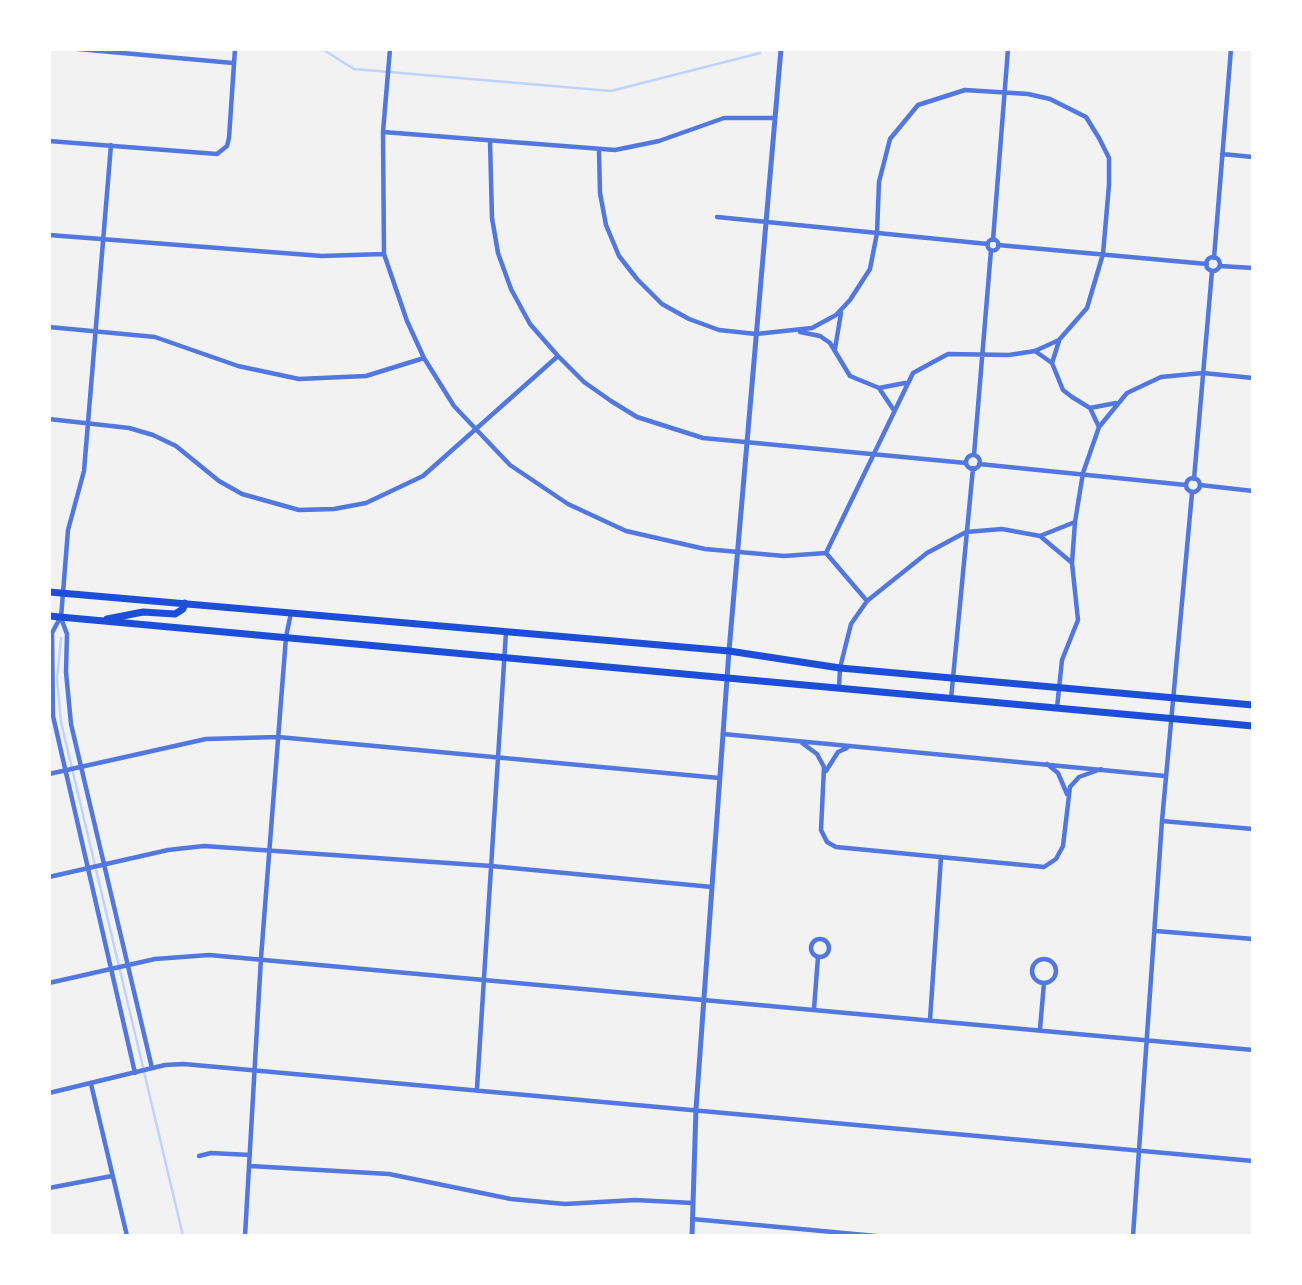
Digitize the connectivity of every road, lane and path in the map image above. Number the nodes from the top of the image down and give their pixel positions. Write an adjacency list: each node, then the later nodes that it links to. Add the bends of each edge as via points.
1 (78, 49): 7 (street)
2 (235, 49): 7 (street)
3 (390, 49): 10 (street)
4 (782, 49): 9 (street)
5 (1007, 49): 8 (street)
6 (1231, 49): 15 (street)
7 (233, 63): 13 (street, via 227,146 212,153)
8 (1005, 90): 19 (street, via 965,90 938,97 918,105 900,123 882,162); 22 (street); 27 (street, via 1069,107 1086,117 1099,138 1109,158)
9 (775, 117): 14 (street, via 724,118 643,145); 18 (street)
10 (383, 132): 12 (street); 26 (street)
11 (49, 141): 13 (street)
12 (490, 141): 14 (street); 42 (street, via 489,186 498,254 530,324)
13 (111, 145): 21 (street)
14 (600, 150): 37 (street, via 606,225 619,256 637,279 662,304 689,319 719,330)
15 (1222, 154): 16 (street); 28 (street)
16 (1253, 156)
17 (718, 217): 18 (street)
18 (766, 224): 19 (street); 37 (street)
19 (877, 233): 23 (street); 33 (street, via 870,269)
20 (49, 235): 21 (street)
21 (104, 239): 26 (street, via 323,256); 35 (street)
22 (993, 240): 23 (street); 24 (street)
23 (988, 244): 25 (street)
24 (998, 245): 25 (street); 27 (street)
25 (991, 250): 41 (street)
26 (384, 254): 43 (street)
27 (1103, 254): 29 (street); 38 (street, via 1087,308)
28 (1214, 258): 29 (street); 30 (street)
29 (1207, 264): 32 (street)
30 (1220, 266): 31 (street); 32 (street)
31 (1253, 268)
32 (1212, 271): 45 (street)
33 (842, 310): 36 (street, via 812,328); 39 (street)
34 (49, 327): 35 (street)
35 (98, 330): 43 (street, via 155,337 238,366 299,379 366,376); 53 (street)
36 (796, 331): 37 (street); 39 (street, via 820,336)
37 (756, 334): 56 (street)
38 (1059, 340): 40 (street); 44 (street)
39 (835, 350): 48 (street, via 850,376)
40 (1035, 351): 41 (street); 44 (street)
41 (982, 353): 47 (street, via 948,354 920,367); 58 (street)
42 (558, 356): 55 (street); 56 (street, via 584,382 637,417 704,438)
43 (424, 358): 55 (street)
44 (1052, 363): 50 (street, via 1063,390)
45 (1203, 373): 46 (street); 49 (street, via 1161,377 1127,393); 63 (street)
46 (1253, 378)
47 (906, 383): 48 (street); 51 (street)
48 (879, 388): 51 (street)
49 (1117, 403): 50 (street); 54 (street)
50 (1090, 408): 54 (street)
51 (894, 410): 57 (street)
52 (49, 419): 53 (street)
53 (89, 422): 55 (street, via 153,435 176,446 242,494 299,510 366,503 423,476); 75 (street, via 84,471 68,530)
54 (1099, 427): 62 (street)
55 (476, 431): 71 (street, via 541,488 626,531 665,542)
56 (746, 443): 57 (street); 71 (street)
57 (874, 454): 59 (street); 72 (street)
58 (974, 455): 59 (street); 60 (street)
59 (966, 463): 61 (street)
60 (979, 464): 61 (street); 62 (street)
61 (973, 468): 69 (street)
62 (1083, 473): 64 (street); 68 (street)
63 (1194, 478): 64 (street); 65 (street)
64 (1186, 485): 67 (street)
65 (1200, 485): 66 (street); 67 (street)
66 (1253, 491)
67 (1192, 493): 91 (street)
68 (1075, 522): 70 (street); 73 (street)
69 (966, 532): 70 (street, via 1002,529); 76 (street, via 927,553); 88 (street)
70 (1040, 536): 73 (street)
71 (737, 552): 72 (street); 84 (street)
72 (826, 553): 76 (street)
73 (1072, 563): 89 (street, via 1078,620 1062,660)
74 (49, 592): 75 (main road)
75 (63, 593): 77 (main road); 80 (street)
76 (867, 601): 86 (street, via 851,624)
77 (185, 603): 78 (main road); 81 (main road, via 176,614 143,612)
78 (291, 612): 82 (main road); 83 (street)
79 (49, 617): 80 (main road)
80 (61, 618): 81 (main road); 103 (street, via 67,634 67,705); 105 (street, via 52,633 50,663)
81 (96, 621): 83 (main road)
82 (506, 631): 84 (main road); 85 (street)
83 (286, 637): 85 (main road); 98 (street)
84 (729, 651): 86 (main road); 87 (street)
85 (505, 656): 87 (main road); 101 (street)
86 (840, 668): 88 (main road); 90 (street)
87 (728, 676): 90 (main road); 97 (street)
88 (953, 678): 89 (main road); 92 (street)
89 (1059, 687): 91 (main road); 94 (street)
90 (839, 688): 92 (main road)
91 (1172, 698): 93 (main road); 95 (street)
92 (951, 699): 94 (main road)
93 (1253, 705)
94 (1057, 708): 95 (main road)
95 (1170, 719): 96 (main road); 108 (street)
96 (1253, 726)
97 (723, 734): 99 (street); 109 (street)
98 (278, 737): 101 (street); 103 (street, via 206,739); 113 (street)
99 (802, 743): 100 (street); 106 (street, via 817,754)
100 (848, 747): 102 (street); 106 (street, via 838,752)
101 (499, 758): 109 (street); 116 (street)
102 (1047, 764): 104 (street); 110 (street, via 1058,773)
103 (81, 766): 105 (street); 115 (street)
104 (1101, 769): 108 (street); 110 (street, via 1079,777)
105 (63, 770): 107 (street); 117 (street)
106 (825, 773): 114 (street, via 821,818 827,842 836,847)
107 (49, 774)
108 (1165, 776): 111 (street)
109 (719, 778): 119 (street)
110 (1068, 795): 114 (street, via 1063,846 1056,859 1044,867)
111 (1162, 821): 112 (street); 120 (street)
112 (1253, 829)
113 (272, 850): 115 (street, via 204,846); 116 (street); 123 (street)
114 (941, 857): 131 (street)
115 (105, 864): 117 (street); 124 (street)
116 (491, 866): 119 (street); 126 (street)
117 (86, 869): 118 (street); 125 (street)
118 (49, 877)
119 (712, 887): 129 (street)
120 (1156, 931): 121 (street); 133 (street)
121 (1253, 939)
122 (818, 957): 122 (street, via 811,946 823,939 829,949); 130 (street)
123 (261, 958): 124 (street, via 182,955); 126 (street); 136 (street)
124 (129, 965): 125 (street); 135 (street)
125 (110, 969): 127 (street); 137 (street)
126 (485, 978): 129 (street); 139 (street)
127 (49, 983)
128 (1044, 983): 128 (street, via 1054,978 1056,971 1051,961 1044,959 1034,965 1033,973); 132 (street)
129 (704, 999): 130 (street); 141 (street)
130 (814, 1009): 131 (street)
131 (930, 1020): 132 (street)
132 (1040, 1029): 133 (street)
133 (1148, 1040): 134 (street); 142 (street)
134 (1253, 1050)
135 (152, 1068): 136 (street, via 184,1064); 137 (street)
136 (254, 1068): 139 (street); 143 (street)
137 (135, 1073): 138 (street)
138 (92, 1084): 140 (street); 147 (street)
139 (477, 1088): 141 (street)
140 (49, 1093)
141 (696, 1109): 142 (street); 149 (street)
142 (1140, 1151): 145 (street); 155 (street)
143 (250, 1156): 144 (street, via 211,1153); 146 (street)
144 (199, 1157)
145 (1253, 1161)
146 (250, 1166): 149 (street, via 389,1174 499,1197 565,1204); 152 (street)
147 (112, 1176): 148 (street); 151 (street)
148 (49, 1188)
149 (693, 1203): 150 (street)
150 (692, 1219): 153 (street); 154 (street)
151 (127, 1236)
152 (245, 1236)
153 (692, 1236)
154 (876, 1236)
155 (1133, 1236)

